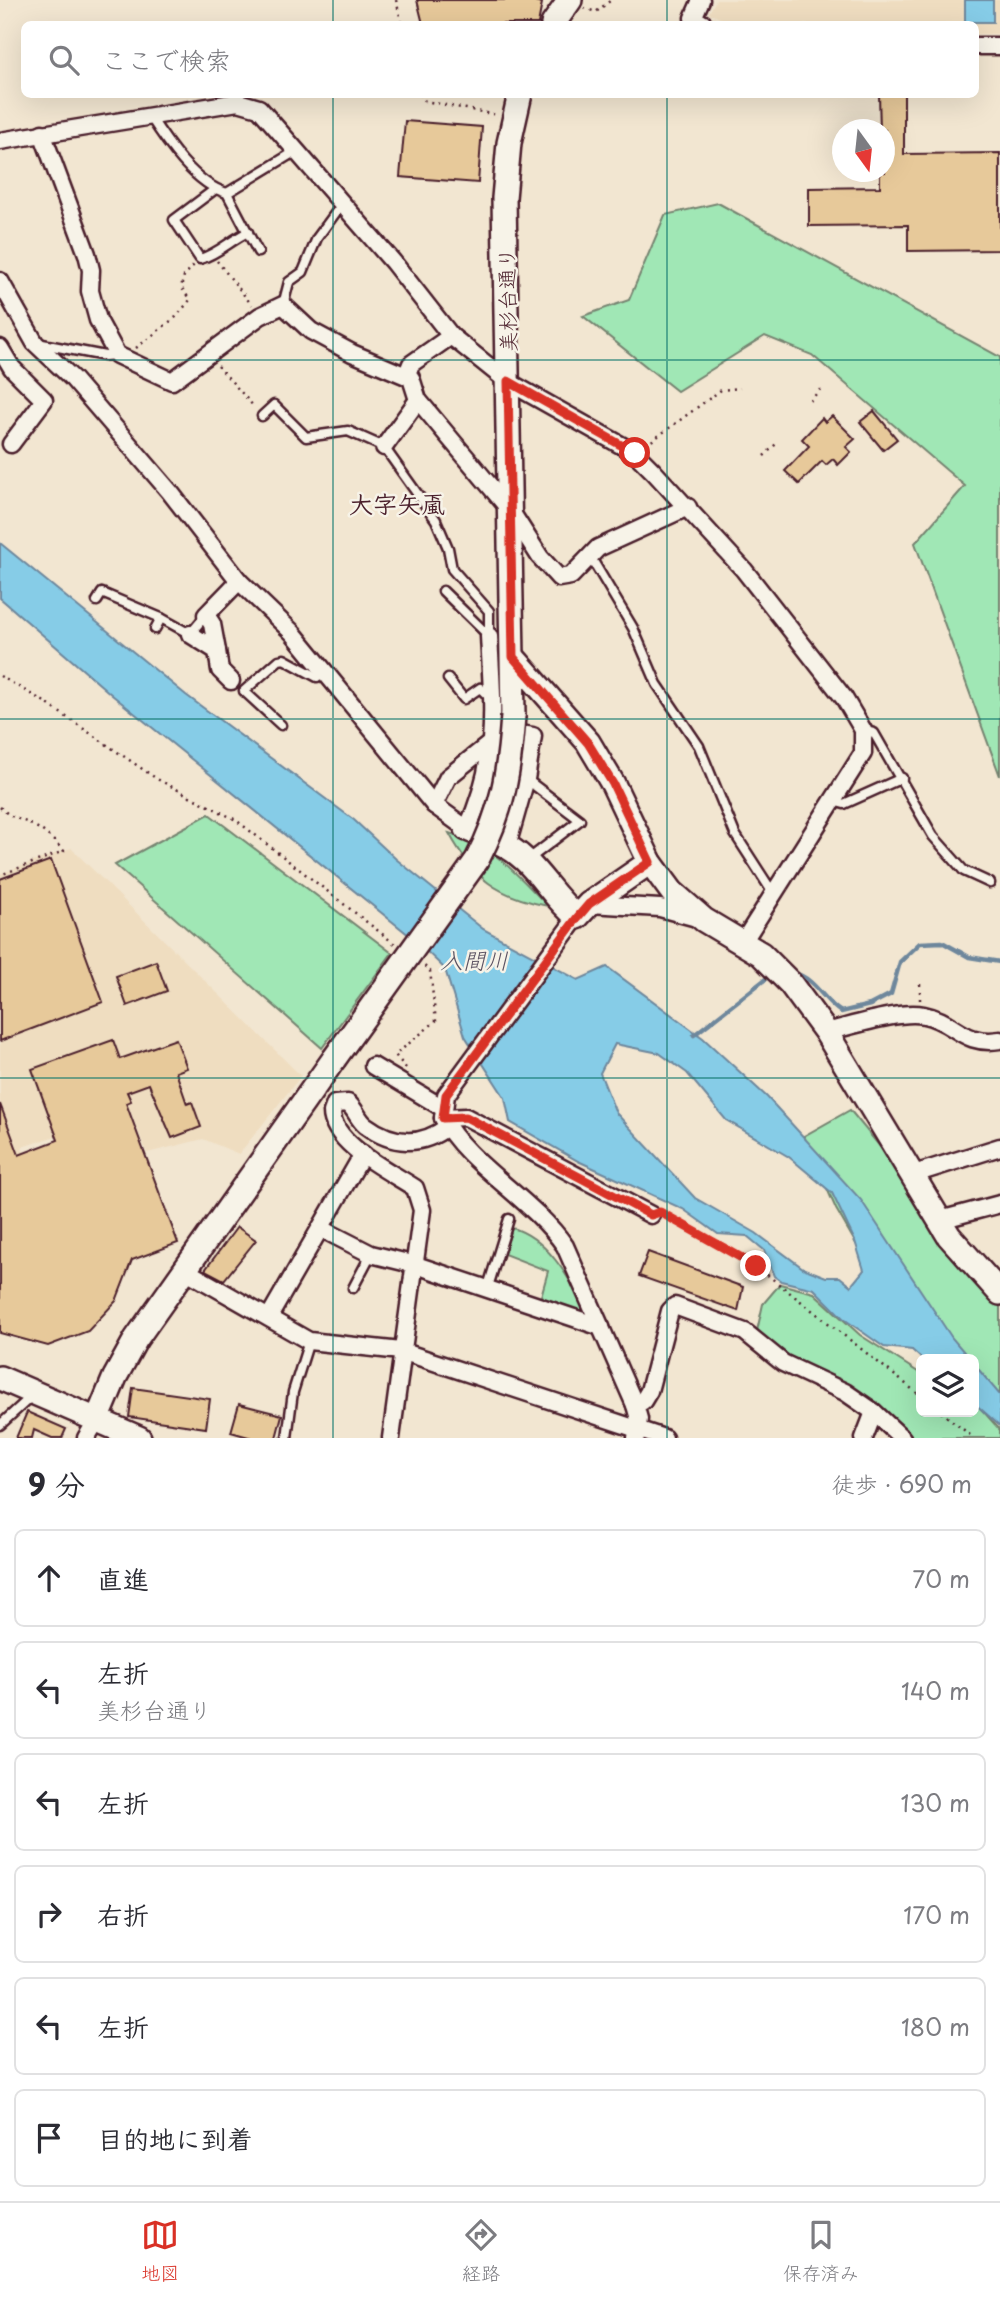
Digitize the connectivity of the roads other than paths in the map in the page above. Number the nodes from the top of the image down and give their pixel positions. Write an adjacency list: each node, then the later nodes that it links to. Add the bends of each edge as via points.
1 (701, 0): 4 (street, via 693,18)
2 (575, 2): 3 (street)
3 (557, 21)
4 (698, 21)
5 (979, 46): 6 (street)
6 (1000, 46)
7 (519, 98): 25 (street, 美杉台通り, via 505,198)
8 (150, 116): 9 (street); 11 (street, via 250,103); 12 (lane)
9 (42, 133): 10 (street); 23 (street, via 87,254 90,291 99,320)
10 (0, 141)
11 (297, 150): 13 (lane); 14 (street)
12 (214, 190): 13 (lane); 15 (lane, via 174,220 200,260)
13 (227, 193): 15 (lane)
14 (342, 204): 18 (lane, via 317,238 303,272 289,282); 20 (street)
15 (248, 232): 16 (lane)
16 (258, 252)
17 (0, 281): 19 (street)
18 (283, 305): 23 (street, via 172,381); 24 (street, via 311,331 377,365)
19 (24, 328): 21 (street); 22 (street)
20 (451, 336): 24 (street, via 411,364); 25 (street)
21 (35, 343): 23 (lane); 33 (street, via 73,379 162,482)
22 (0, 347): 28 (street, via 12,368 44,400)
23 (121, 357)
24 (407, 374): 26 (street)
25 (508, 381): 30 (street, via 635,453); 31 (street, 美杉台通り)
26 (418, 400): 29 (street); 31 (street)
27 (261, 416): 29 (lane, via 274,405 306,437 348,430)
28 (11, 443)
29 (384, 447): 40 (lane, via 436,520 452,569 489,611)
30 (688, 507): 32 (street); 48 (street, via 744,570 844,698)
31 (510, 510): 32 (street, via 559,578 571,576); 42 (street, 美杉台通り)
32 (590, 554): 59 (lane, via 633,628 657,684 699,746 734,834)
33 (239, 581): 36 (street); 43 (street)
34 (443, 591): 40 (lane)
35 (97, 601): 37 (lane, via 102,593)
36 (206, 615): 39 (lane); 41 (street)
37 (161, 618): 38 (lane); 39 (lane)
38 (155, 629)
39 (190, 634): 41 (street)
40 (489, 636): 46 (street)
41 (217, 650): 45 (street, via 220,670)
42 (513, 657): 57 (street, via 594,752); 77 (street, 美杉台通り, bridge, via 513,716 504,797 482,850)
43 (325, 671): 47 (lane, via 317,677 279,660 244,691); 53 (street)
44 (448, 679): 46 (lane, via 464,699 481,688)
45 (231, 681)
46 (493, 702): 49 (street)
47 (281, 725)
48 (863, 730): 50 (lane, via 874,733); 52 (street, via 863,753)
49 (493, 736): 51 (street, via 533,736); 53 (street, via 448,777); 54 (street, via 488,775)
50 (902, 778): 52 (lane, via 844,804); 58 (lane, via 933,836 964,871)
51 (526, 779): 55 (street); 56 (lane, via 580,820)
52 (833, 801): 59 (street)
53 (433, 805): 54 (street)
54 (467, 829): 55 (street)
55 (507, 846): 56 (street)
56 (527, 861): 60 (street, via 556,899)
57 (650, 862): 60 (street); 61 (street, via 672,892)
58 (990, 883)
59 (773, 893): 62 (street)
60 (583, 911): 61 (street, via 660,908); 66 (street, via 556,942)
61 (704, 920): 62 (street)
62 (743, 942): 63 (street, via 780,973)
63 (826, 1032): 64 (street, via 921,1014 970,1040); 69 (street)
64 (1000, 1041)
65 (373, 1066): 66 (street)
66 (445, 1112): 68 (street, via 428,1140 399,1140 365,1125 348,1103 335,1104 332,1121 337,1132); 71 (street, via 466,1117); 82 (street, via 456,1139 551,1225)
67 (1000, 1147): 69 (street, via 985,1159)
68 (363, 1154): 74 (street); 76 (street, via 415,1188 421,1200)
69 (914, 1174): 73 (street)
70 (1000, 1204): 73 (street)
71 (651, 1215)
72 (509, 1219): 79 (lane)
73 (940, 1220): 80 (street)
74 (321, 1228): 75 (street); 81 (street)
75 (371, 1254): 76 (street); 78 (lane)
76 (415, 1265): 79 (street); 84 (street)
77 (183, 1269): 81 (street); 90 (street, 美杉台通り, via 136,1339)
78 (353, 1288)
79 (487, 1290): 82 (street)
80 (1000, 1293)
81 (268, 1317): 83 (street)
82 (601, 1327): 87 (street)
83 (309, 1341): 84 (street); 93 (lane, via 293,1392)
84 (401, 1351): 91 (street); 94 (street)
85 (0, 1378): 86 (street)
86 (36, 1393): 89 (lane); 90 (street)
87 (635, 1405): 88 (street, via 649,1391 675,1306 746,1332 783,1363 845,1392); 91 (street)
88 (874, 1412): 96 (street); 97 (street)
89 (0, 1425)
90 (93, 1432): 92 (street)
91 (638, 1434): 95 (street)
92 (139, 1438)
93 (286, 1438)
94 (391, 1438)
95 (664, 1438)
96 (864, 1438)
97 (902, 1438)

